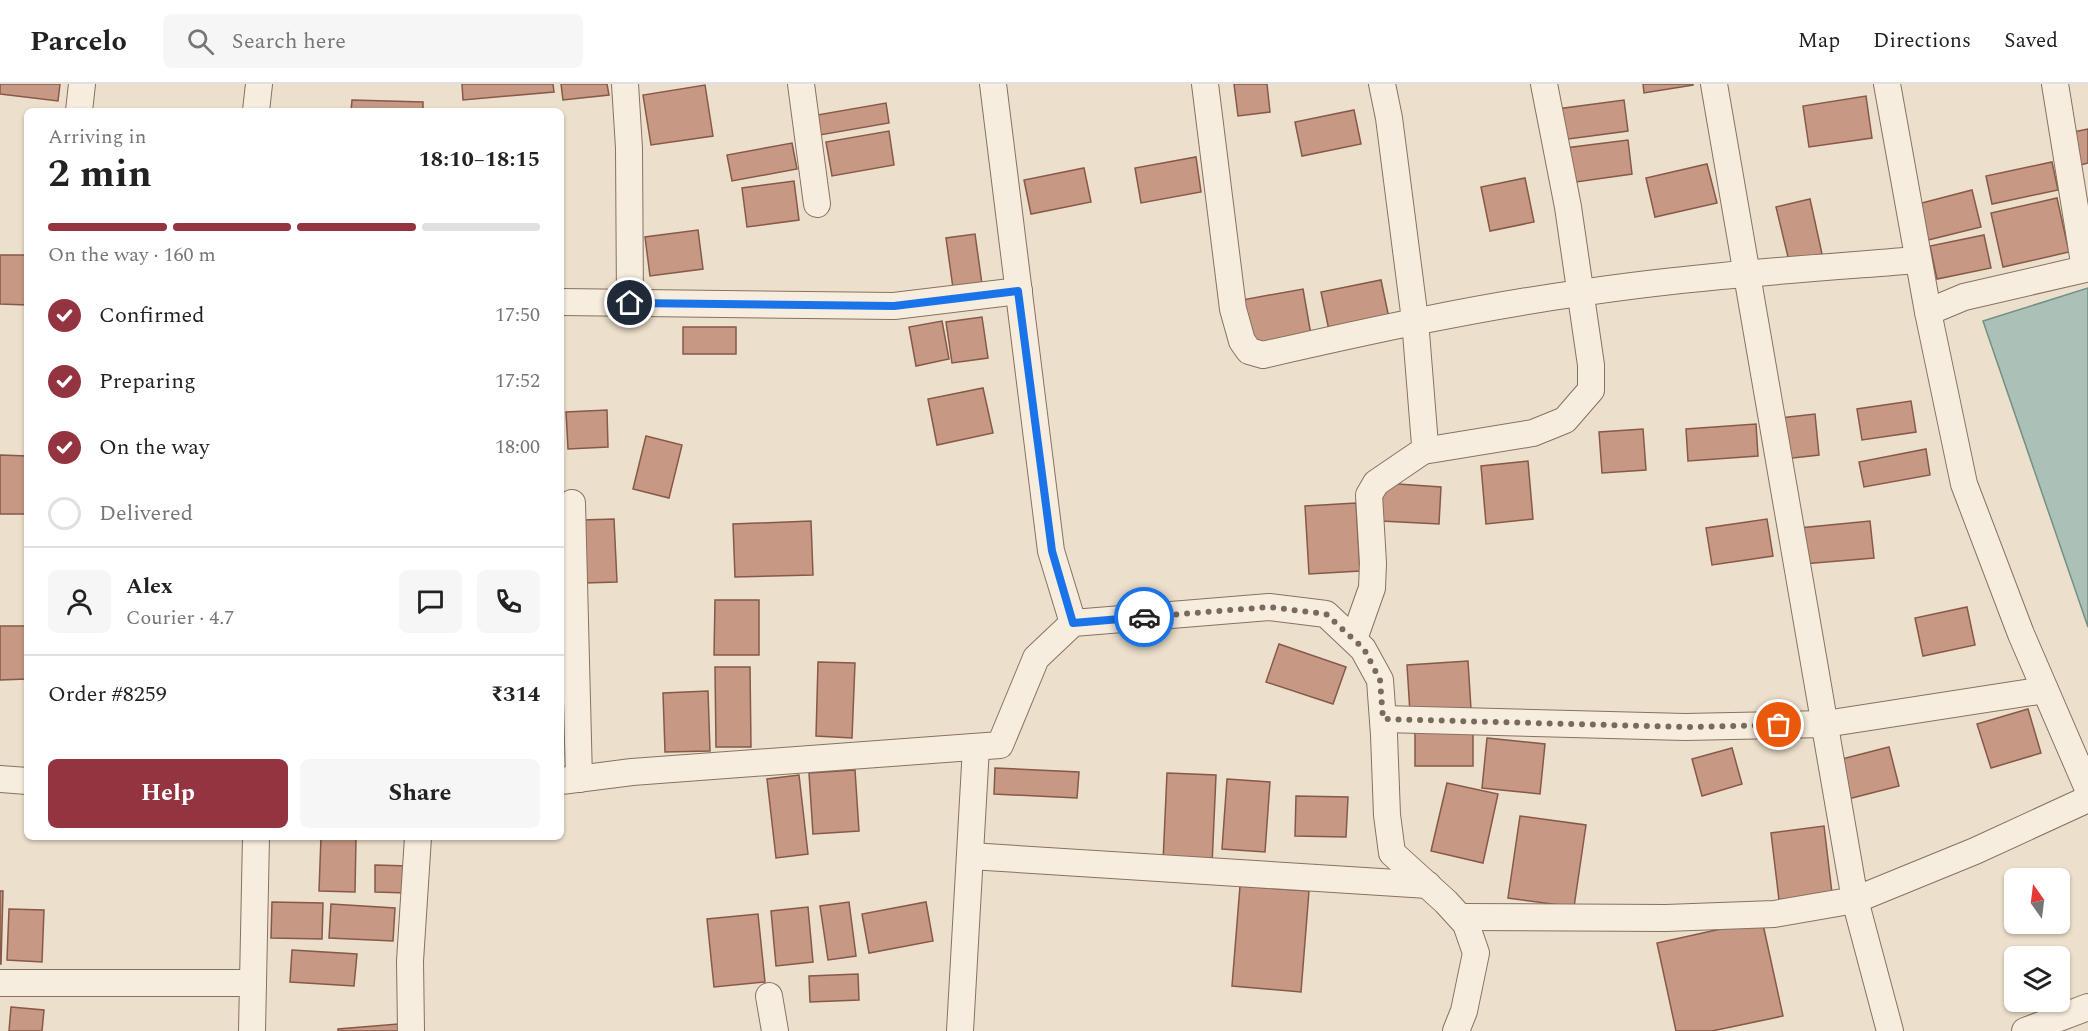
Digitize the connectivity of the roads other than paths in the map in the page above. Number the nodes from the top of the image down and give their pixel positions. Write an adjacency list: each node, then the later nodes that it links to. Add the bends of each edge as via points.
1 (82, 84): 12 (street)
2 (259, 84): 13 (street)
3 (625, 84): 21 (street)
4 (801, 84): 14 (street)
5 (993, 84): 18 (street)
6 (1205, 84): 23 (street, via 1233,309 1249,351 1263,355)
7 (1382, 84): 23 (street)
8 (1544, 84): 19 (street)
9 (1714, 84): 17 (street)
10 (1887, 84): 15 (street)
11 (2055, 84): 16 (street)
12 (79, 108)
13 (256, 108)
14 (817, 204)
15 (1918, 260): 17 (street); 22 (street)
16 (2087, 269): 22 (street, via 1964,297)
17 (1747, 274): 19 (street); 30 (street)
18 (1018, 291): 21 (street, via 894,306); 26 (street, via 1052,551)
19 (1581, 292): 23 (street); 24 (street, via 1591,390 1572,413 1565,420 1533,433)
20 (564, 302): 21 (street)
21 (630, 303)
22 (1928, 312): 28 (street, via 1964,484)
23 (1415, 320): 24 (street)
24 (1423, 452): 27 (street, via 1376,483 1369,495 1371,588)
25 (572, 503): 33 (street)
26 (1073, 623): 27 (street, via 1269,607 1326,614); 31 (street, via 1036,658 1000,746)
27 (1354, 639): 29 (street, via 1364,649 1380,680)
28 (2045, 690): 30 (street); 35 (street)
29 (1383, 719): 30 (street, via 1685,727); 40 (street, via 1392,853)
30 (1825, 724): 41 (street)
31 (976, 747): 33 (street); 39 (street)
32 (0, 779): 34 (street)
33 (570, 780)
34 (24, 781)
35 (2088, 789)
36 (2088, 799): 41 (street)
37 (256, 840): 44 (street)
38 (418, 840): 48 (street, via 410,961)
39 (970, 856): 40 (street); 50 (street)
40 (1428, 885): 42 (street)
41 (1855, 900): 42 (street, via 1774,914); 52 (street)
42 (1461, 917): 51 (street, via 1476,953)
43 (0, 983): 44 (street)
44 (253, 983): 47 (street)
45 (769, 996): 49 (street)
46 (2088, 1007): 53 (street)
47 (252, 1031)
48 (411, 1031)
49 (776, 1031)
50 (960, 1031)
51 (1456, 1031)
52 (1890, 1031)
53 (2025, 1031)

